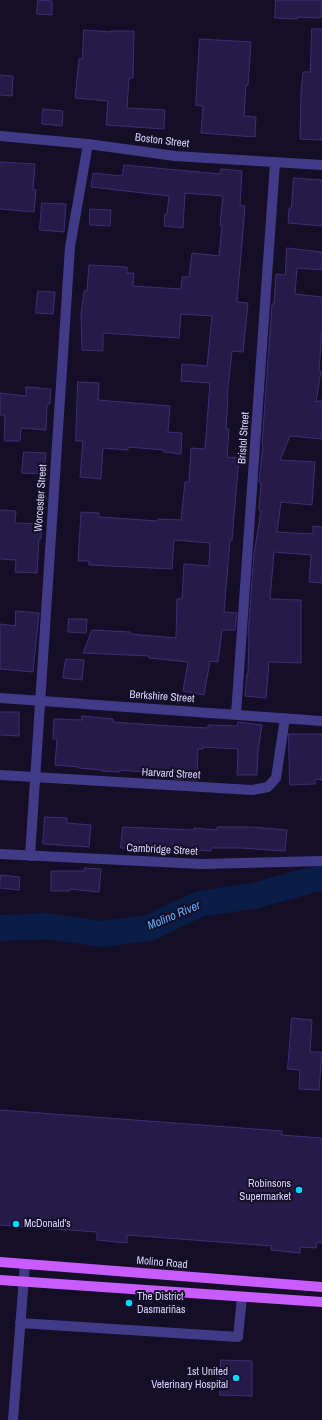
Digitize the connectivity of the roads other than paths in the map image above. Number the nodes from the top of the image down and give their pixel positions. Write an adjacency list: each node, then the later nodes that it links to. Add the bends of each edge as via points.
1 (0, 136): 2 (street, Boston Street)
2 (88, 144): 3 (street, Boston Street, via 175,156); 6 (street, Worcester Street, via 70,247)
3 (275, 163): 4 (street, Boston Street); 7 (street, Bristol Street)
4 (322, 165)
5 (0, 698): 6 (street, Berkshire Street)
6 (40, 701): 7 (street, Berkshire Street); 11 (street, Worcester Street)
7 (236, 714): 8 (street, Berkshire Street)
8 (285, 718): 9 (street, Berkshire Street); 11 (street, Harvard Street, via 276,778 268,787 252,790)
9 (322, 720)
10 (0, 775): 11 (street, Harvard Street)
11 (35, 778): 13 (street, Worcester Street)
12 (0, 854): 13 (street, Cambridge Street)
13 (30, 856): 14 (street, Cambridge Street, via 202,864)
14 (322, 861)
15 (0, 1262): 16 (main road, Molino Road)
16 (25, 1264): 18 (street); 19 (main road, Molino Road)
17 (0, 1280): 18 (main road)
18 (24, 1281): 20 (main road); 22 (street)
19 (322, 1288)
20 (242, 1297): 21 (main road); 22 (street, via 238,1337)
21 (322, 1302)
22 (20, 1324): 23 (street)
23 (13, 1420)

